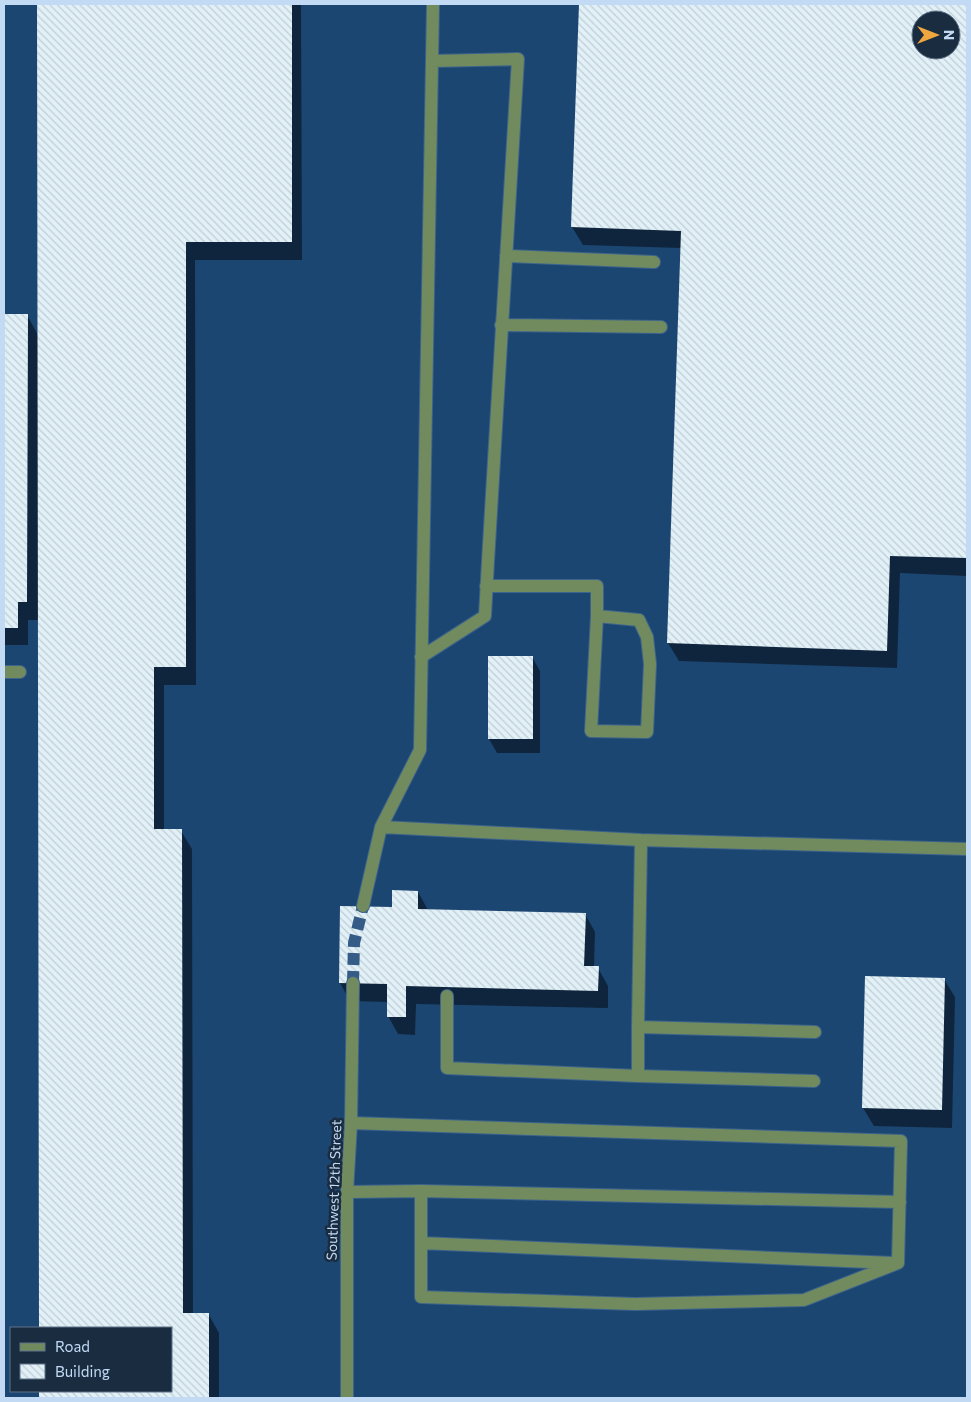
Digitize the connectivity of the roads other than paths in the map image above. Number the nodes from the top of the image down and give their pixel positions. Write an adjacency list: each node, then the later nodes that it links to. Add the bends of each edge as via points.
1 (433, 4): 2 (street)
2 (432, 61): 3 (street, via 518,58); 9 (street)
3 (506, 256): 4 (street); 5 (street)
4 (654, 262)
5 (501, 325): 6 (street); 7 (street)
6 (661, 327)
7 (486, 586): 8 (street, via 597,586); 9 (street, via 485,616)
8 (597, 616): 8 (street, via 639,620 648,637 647,732 591,731)
9 (421, 657): 12 (street, via 420,750)
10 (4, 672): 11 (street)
11 (20, 672)
12 (381, 827): 13 (street); 15 (street)
13 (641, 840): 14 (street); 18 (street)
14 (967, 849)
15 (363, 906)
16 (353, 984): 22 (street, Southwest 12th Street)
17 (447, 996): 20 (street, via 447,1068)
18 (638, 1028): 19 (street); 20 (street)
19 (816, 1032)
20 (638, 1076): 21 (street)
21 (814, 1081)
22 (351, 1124): 24 (street, Southwest 12th Street); 25 (street, via 901,1141)
23 (421, 1191): 24 (street); 25 (street); 26 (street)
24 (347, 1192): 28 (street, Southwest 12th Street)
25 (900, 1202): 27 (street)
26 (421, 1243): 27 (street); 27 (street, via 421,1297 635,1304 804,1300)
27 (898, 1263)
28 (347, 1398)

